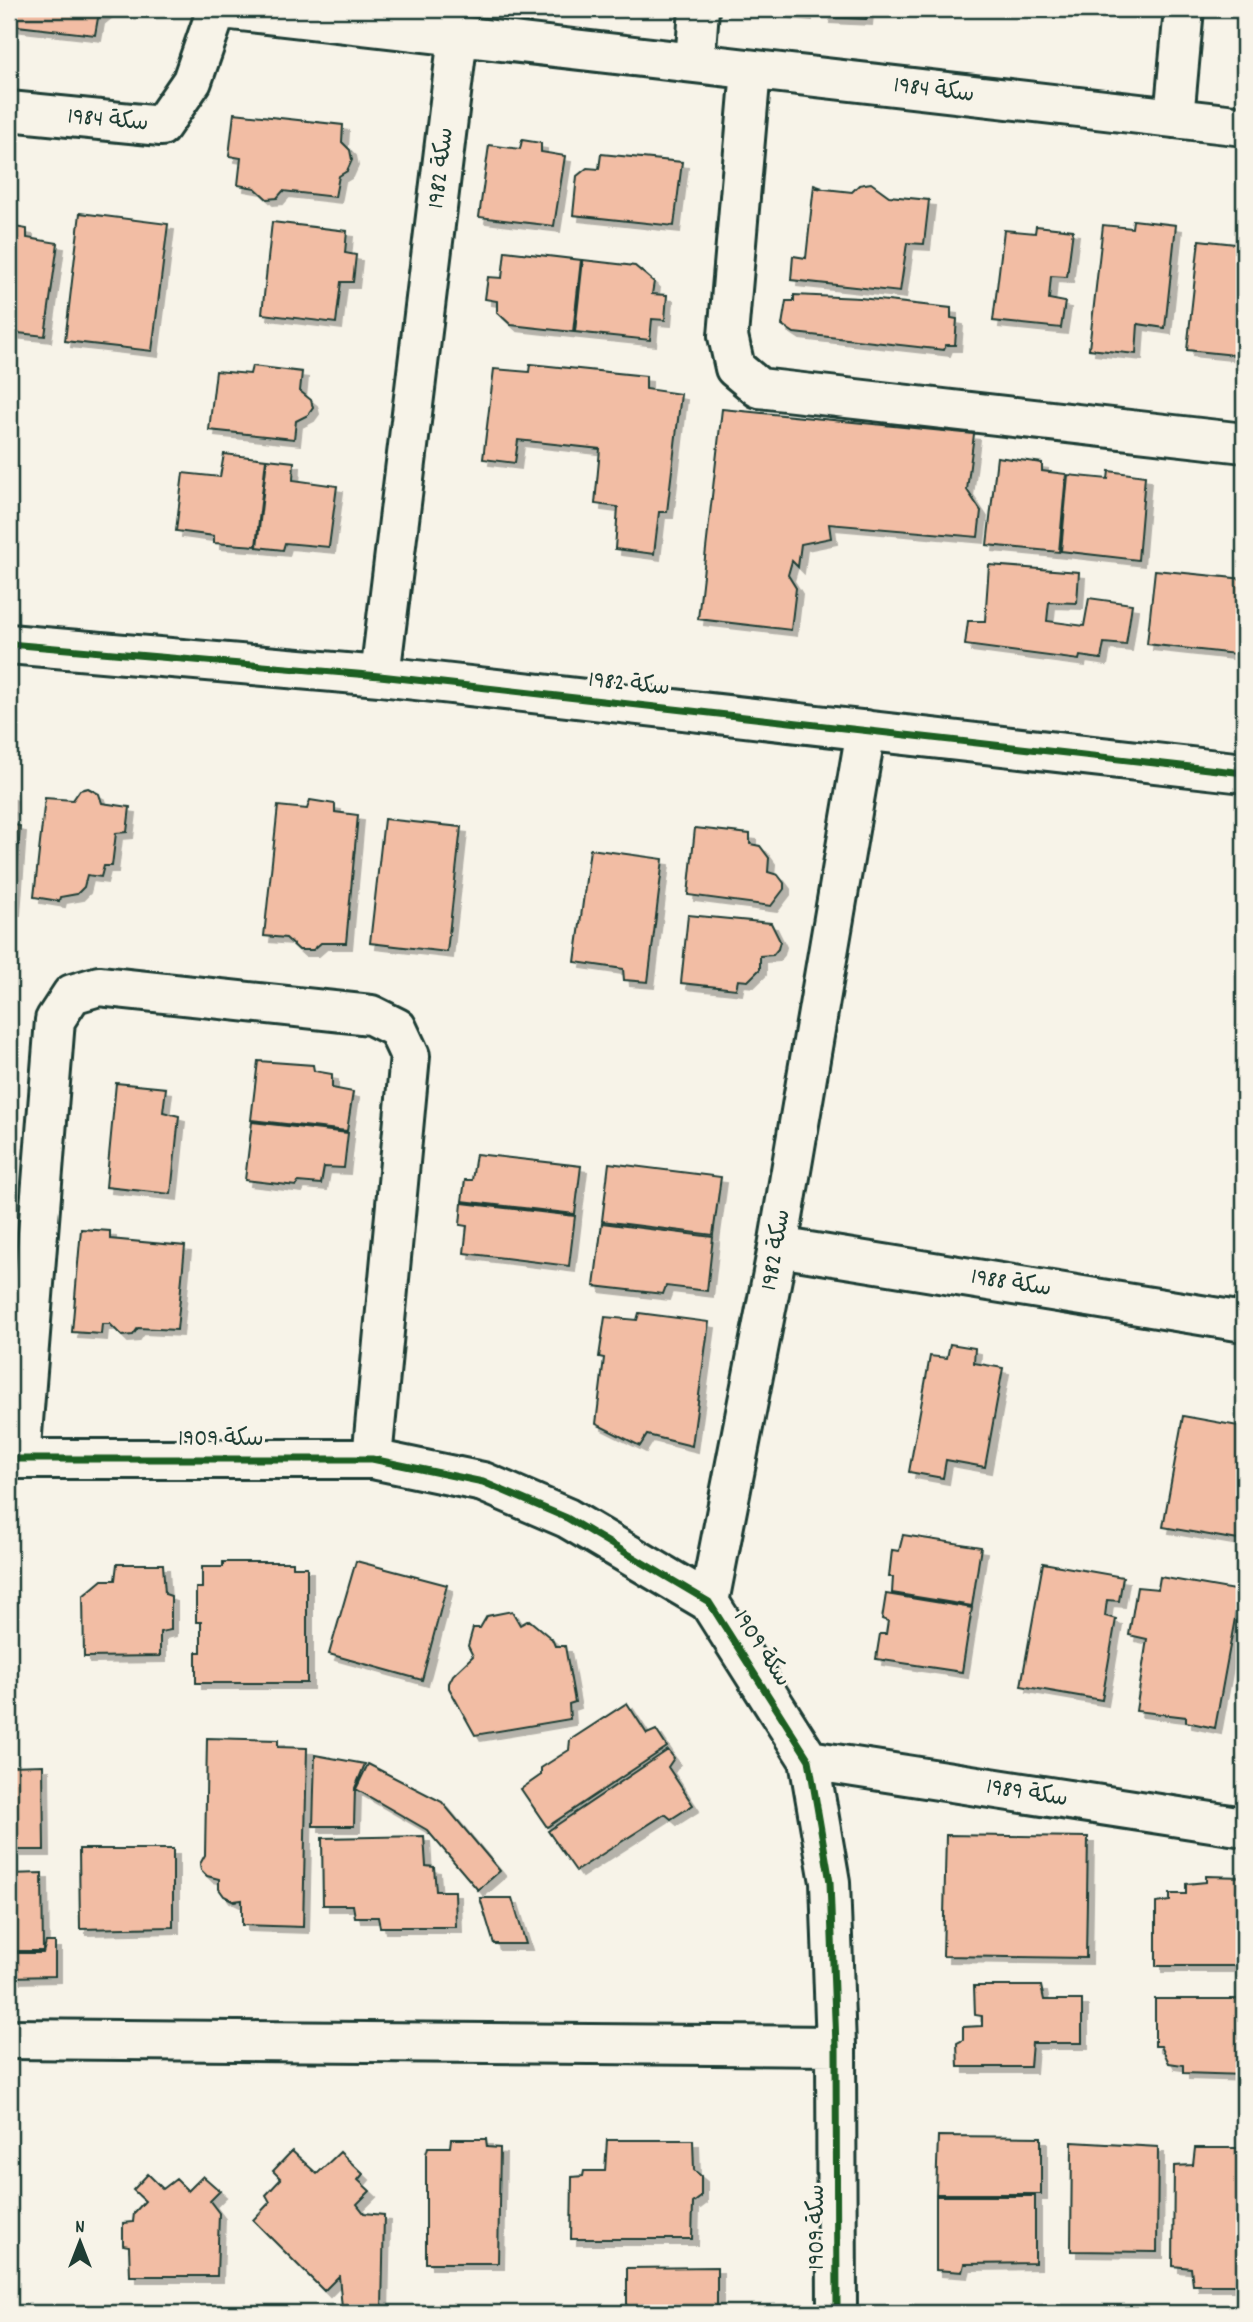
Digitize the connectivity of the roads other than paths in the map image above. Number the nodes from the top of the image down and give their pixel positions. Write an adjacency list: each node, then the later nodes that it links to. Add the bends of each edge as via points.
1 (216, 9): 8 (street, سكة 1984, via 192,80 161,126)
2 (223, 9): 5 (street, سكة 1984)
3 (699, 9): 6 (street)
4 (1184, 9): 9 (street)
5 (458, 36): 6 (street, سكة 1984); 13 (street, سكة 1982)
6 (695, 63): 7 (street, سكة 1984)
7 (751, 70): 9 (street, سكة 1984); 11 (street, via 728,337 735,368 759,388)
8 (9, 111)
9 (1174, 118): 10 (street, سكة 1984)
10 (1244, 127)
11 (1244, 443)
12 (9, 644): 13 (street, سكة 1982)
13 (380, 676): 14 (street, سكة 1982)
14 (866, 730): 15 (street, سكة 1982); 16 (street, سكة 1982)
15 (1244, 773)
16 (778, 1247): 17 (street, سكة 1988); 20 (street, سكة 1982)
17 (1244, 1322)
18 (15, 1459): 19 (street, سكة 1909); 19 (street, via 55,1020 72,995 99,986 371,1015 397,1028 410,1056)
19 (372, 1459): 20 (street, سكة 1909, via 483,1482 567,1518)
20 (709, 1602): 21 (street, سكة 1909)
21 (809, 1760): 22 (street, سكة 1989); 24 (street, سكة 1909, via 830,1882)
22 (1244, 1828)
23 (9, 2039): 24 (street)
24 (836, 2046): 25 (street, سكة 1909)
25 (837, 2313)

